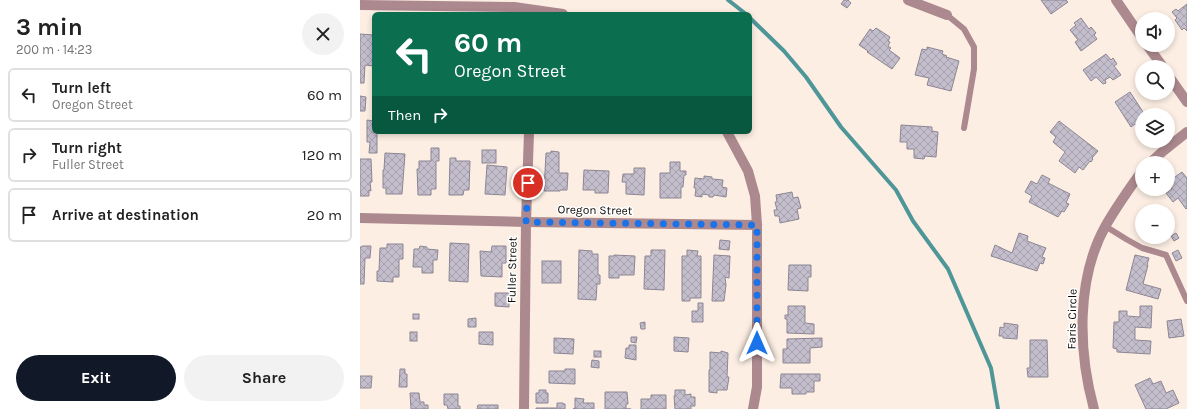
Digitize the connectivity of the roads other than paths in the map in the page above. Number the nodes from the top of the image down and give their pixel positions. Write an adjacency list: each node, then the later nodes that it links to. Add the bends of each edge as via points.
1 (908, 0): 5 (street)
2 (1116, 0): 6 (street)
3 (360, 5): 4 (street, via 506,7)
4 (531, 12)
5 (947, 15): 9 (lane, via 964,29 974,47 974,69)
6 (1135, 28)
7 (1175, 85): 8 (street)
8 (1187, 102)
9 (964, 128)
10 (1187, 132): 13 (street)
11 (529, 134): 16 (street, Fuller Street)
12 (728, 134): 17 (street, via 748,171 755,196)
13 (1158, 156)
14 (1135, 182): 18 (street, Faris Circle)
15 (360, 218): 16 (street, Oregon Street)
16 (526, 222): 17 (street, Oregon Street); 20 (street, Fuller Street)
17 (757, 225): 21 (street, via 757,387)
18 (1106, 226): 19 (lane, via 1142,248 1166,255); 22 (street, Faris Circle, via 1089,267 1084,289 1084,355)
19 (1187, 301)
20 (524, 409)
21 (752, 409)
22 (1094, 409)

